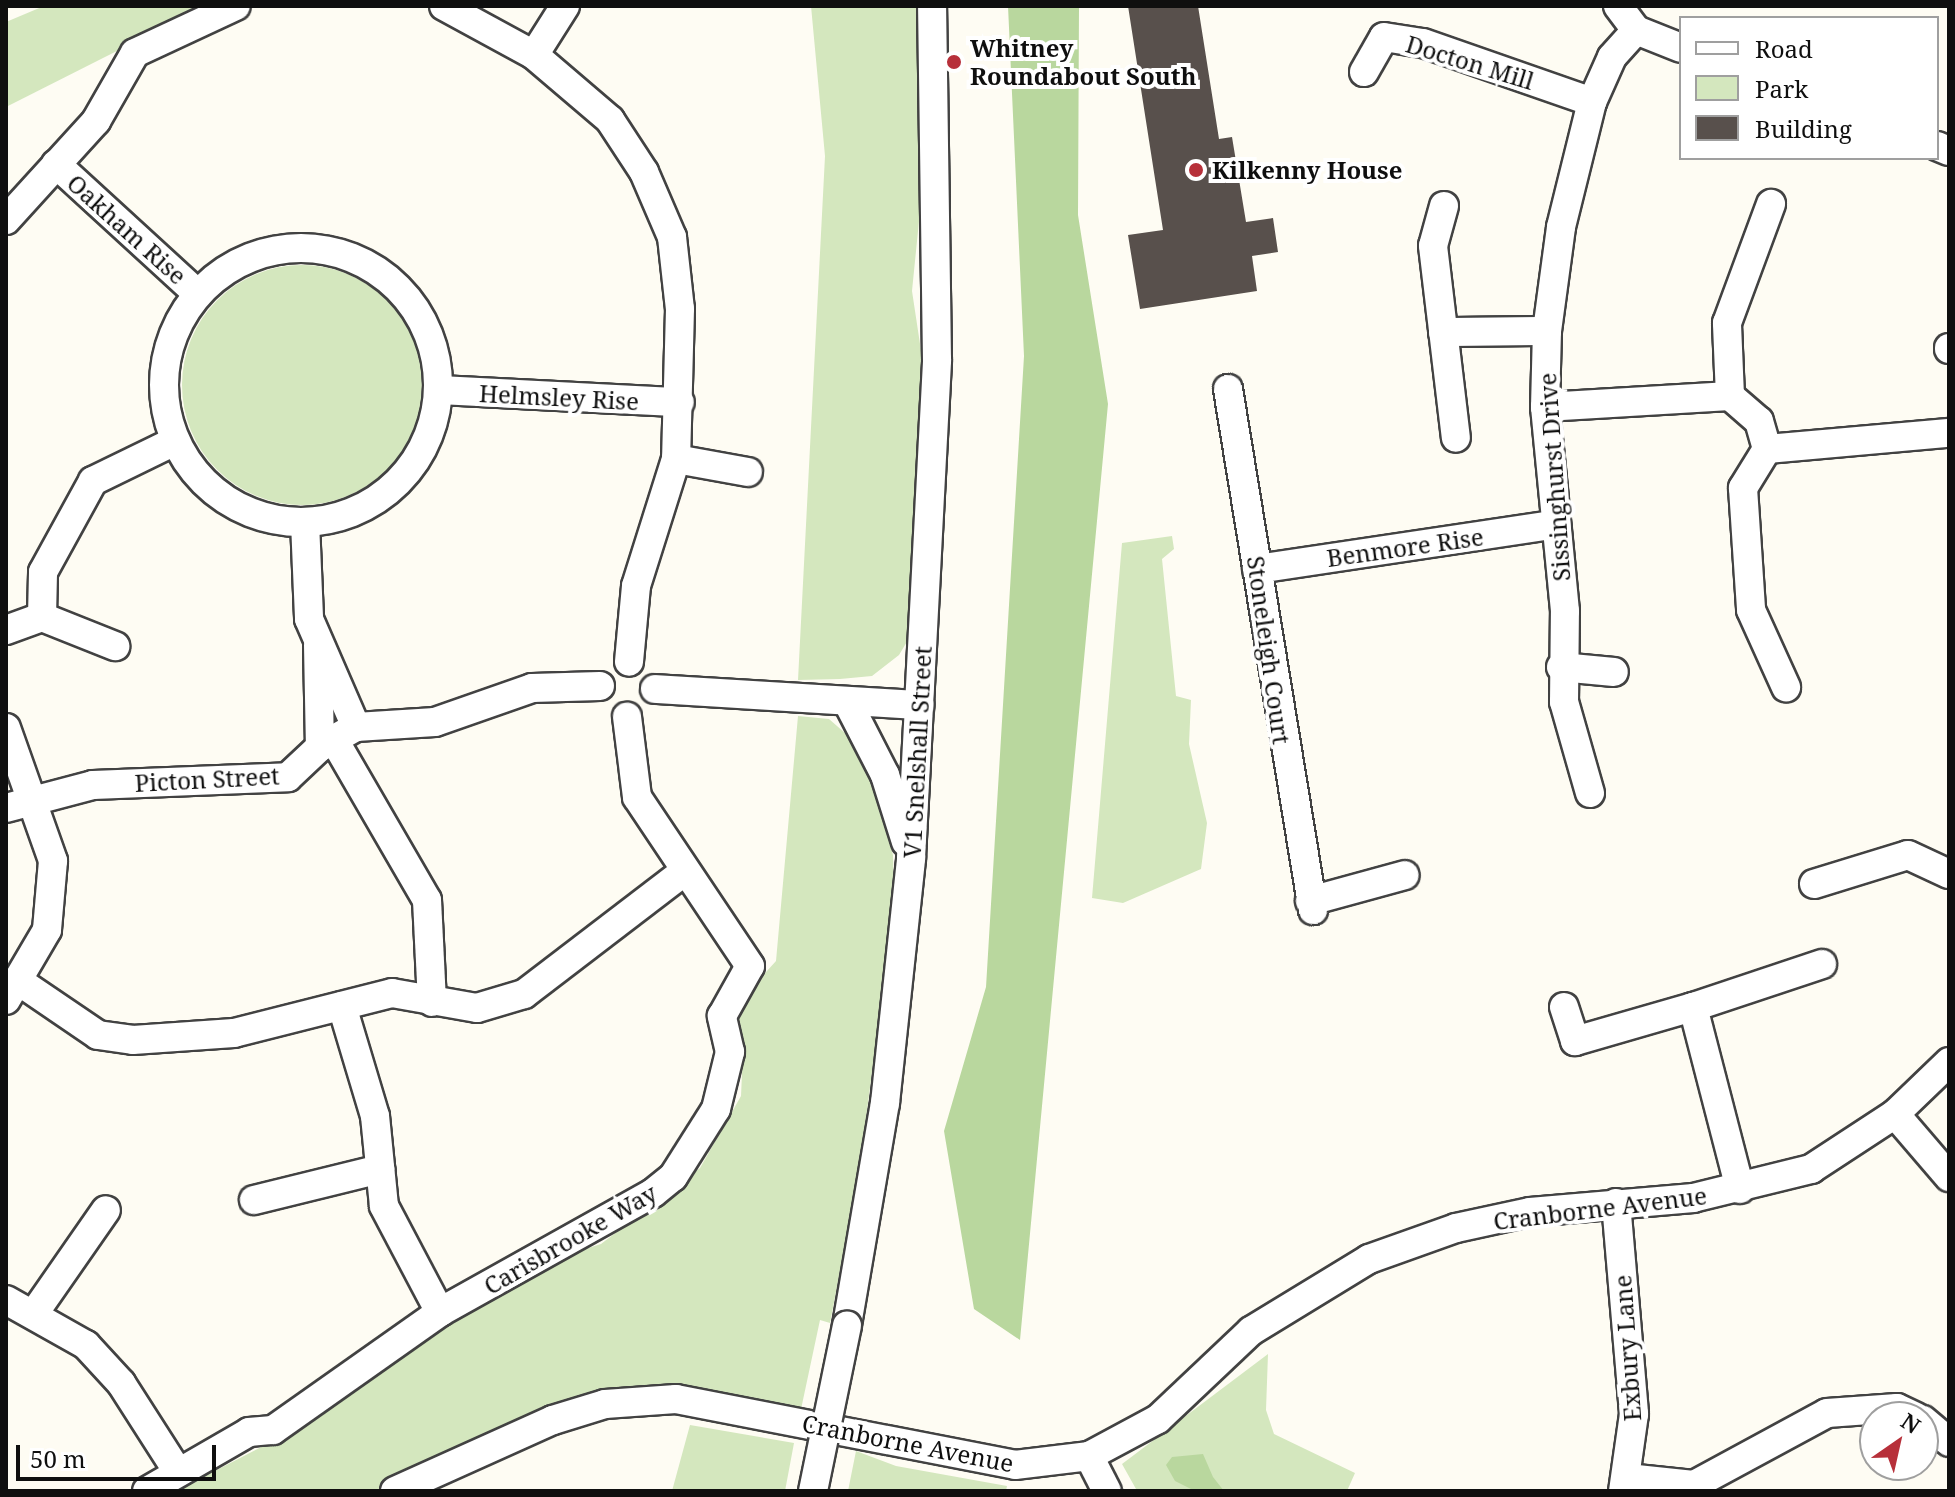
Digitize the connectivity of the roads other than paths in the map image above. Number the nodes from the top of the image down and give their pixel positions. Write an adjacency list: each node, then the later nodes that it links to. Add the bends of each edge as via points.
1 (236, 6): 11 (street, via 135,53 96,121)
2 (444, 6): 8 (street)
3 (565, 6): 8 (street)
4 (932, 6): 45 (street, V1 Snelshall Street, via 937,360)
5 (1618, 6): 6 (street)
6 (1636, 30): 7 (street); 10 (street, Sissinghurst Drive, via 1612,57)
7 (1679, 47)
8 (534, 55): 21 (street, via 610,120 644,172 672,237)
9 (1364, 72): 10 (street, Docton Mill, via 1384,37 1423,43)
10 (1592, 102): 16 (street, Sissinghurst Drive, via 1561,227)
11 (56, 164): 14 (street); 15 (street, Oakham Rise)
12 (1771, 204): 20 (street, via 1727,323)
13 (1444, 206): 17 (street, via 1433,246)
14 (6, 220)
15 (197, 293): 19 (street, via 226,269 261,253 300,247 344,254 383,274 414,306 433,346); 26 (street, via 176,327 164,364 164,403)
16 (1547, 331): 17 (street); 22 (street, Sissinghurst Drive)
17 (1443, 332): 25 (street)
18 (1228, 389): 33 (street, Stoneleigh Court)
19 (439, 390): 21 (street, Helmsley Rise); 31 (street, via 431,431 418,455 382,496 346,515)
20 (1730, 396): 22 (street); 28 (street, via 1759,421)
21 (680, 402): 29 (street)
22 (1545, 407): 32 (street, Sissinghurst Drive)
23 (1949, 411): 24 (street)
24 (1948, 433): 27 (street); 28 (street)
25 (1456, 438)
26 (175, 441): 31 (street, via 197,475 228,501 265,518); 34 (street, via 93,481 43,572)
27 (1949, 444)
28 (1767, 449): 42 (street, via 1743,488 1751,610)
29 (676, 459): 30 (street); 38 (street, via 636,586)
30 (748, 472)
31 (305, 522): 36 (street, via 309,619)
32 (1553, 525): 33 (street, Benmore Rise); 39 (street, Sissinghurst Drive, via 1565,611)
33 (1257, 569): 55 (street, Stoneleigh Court, via 1311,905)
34 (42, 617): 35 (street); 37 (street)
35 (6, 630)
36 (318, 644): 48 (street); 48 (street)
37 (115, 646)
38 (629, 662): 41 (street, via 606,671); 43 (street, via 650,673)
39 (1561, 667): 40 (street); 49 (street, Sissinghurst Drive)
40 (1614, 672)
41 (600, 686): 46 (street, via 610,711); 48 (street, via 532,688 435,722)
42 (1786, 687)
43 (655, 689): 44 (street); 46 (street, via 644,712)
44 (847, 701): 45 (street); 52 (street, via 885,775)
45 (920, 705): 52 (street, V1 Snelshall Street)
46 (627, 717): 53 (street, Carisbrooke Way, via 637,797)
47 (6, 728): 50 (street)
48 (336, 737): 50 (street, Picton Street, via 288,777 93,785); 59 (street, via 427,900)
49 (1590, 793)
50 (32, 796): 51 (street, Picton Street); 58 (street, via 53,861 47,930)
51 (6, 808)
52 (911, 858): 80 (street, V1 Snelshall Street, bridge, via 885,1103)
53 (682, 873): 59 (street, via 524,994 477,1008); 73 (street, Carisbrooke Way, via 728,925 750,966 722,1016 730,1052 716,1109 673,1177 653,1193)
54 (1949, 874): 56 (street, via 1908,855)
55 (1405, 875)
56 (1814, 884)
57 (1822, 964): 62 (street)
58 (13, 991): 60 (street, via 98,1035 133,1040 234,1033)
59 (432, 1002): 60 (street, via 392,993)
60 (342, 1006): 65 (street, via 375,1116)
61 (1564, 1007): 62 (street, via 1575,1041)
62 (1693, 1007): 67 (street)
63 (1949, 1062): 64 (street, Cranborne Avenue)
64 (1895, 1114): 66 (street); 67 (street, Cranborne Avenue, via 1811,1169)
65 (380, 1169): 68 (street); 73 (street, via 384,1206)
66 (1949, 1177)
67 (1740, 1189): 69 (street, Cranborne Avenue)
68 (254, 1200)
69 (1616, 1203): 75 (street, Cranborne Avenue, via 1471,1225 1369,1259 1251,1331 1158,1419); 77 (street, Exbury Lane, via 1634,1414)
70 (106, 1210): 72 (street)
71 (6, 1300): 72 (street)
72 (35, 1312): 76 (street, via 86,1345 121,1383)
73 (440, 1312): 76 (street, Carisbrooke Way, via 273,1430 249,1432)
74 (1859, 1411): 77 (street, via 1827,1413 1694,1485)
75 (1089, 1456): 79 (street, Cranborne Avenue, via 1015,1465 676,1399 605,1404 553,1420); 81 (street)
76 (178, 1472): 78 (street, Carisbrooke Way)
77 (1625, 1485)
78 (147, 1491)
79 (395, 1491)
80 (813, 1491)
81 (1107, 1491)

